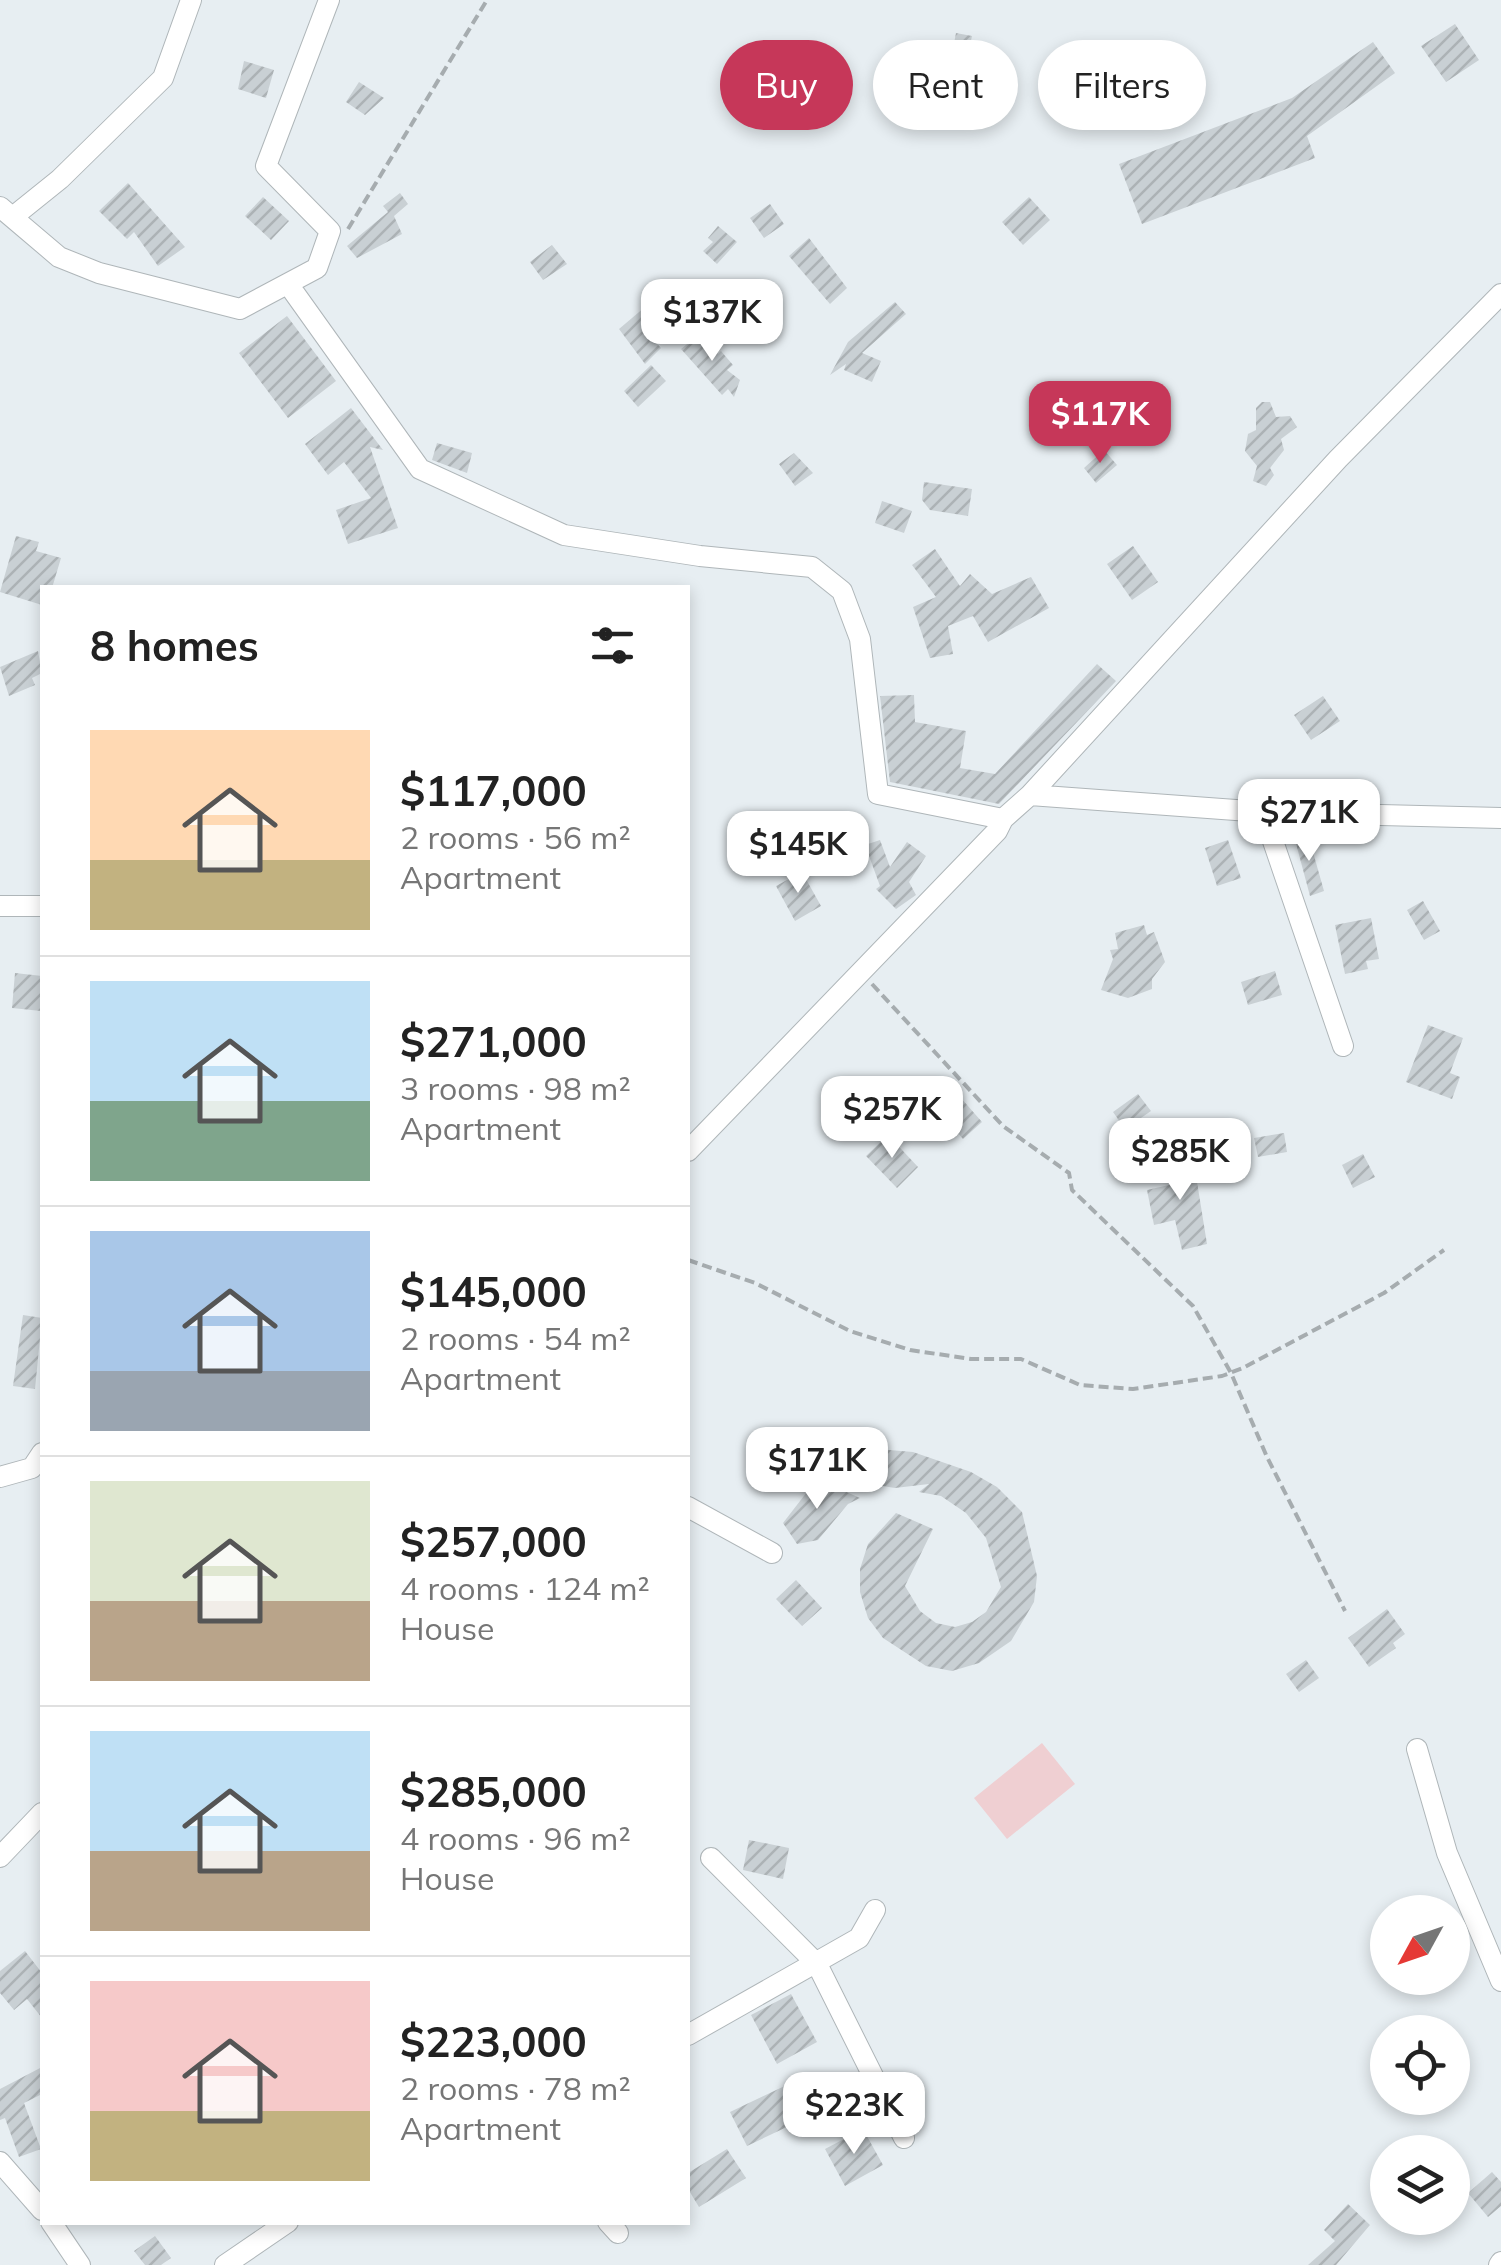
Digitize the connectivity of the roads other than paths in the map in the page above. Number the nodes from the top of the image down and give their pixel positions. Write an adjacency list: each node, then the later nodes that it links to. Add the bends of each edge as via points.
1 (190, 0): 3 (street, via 163,78 60,179)
2 (329, 0): 4 (street, via 266,166 330,231 318,268)
3 (7, 212): 4 (street, via 59,257 240,310)
4 (288, 284): 9 (street, via 420,469 564,535 812,567 842,591 860,639 878,794)
5 (1501, 294): 6 (street, via 1338,459)
6 (1030, 795): 7 (street); 9 (street)
7 (1263, 812): 8 (street); 12 (street)
8 (1501, 818)
9 (1002, 819): 13 (street)
10 (0, 906): 11 (street)
11 (40, 906)
12 (1343, 1046)
13 (690, 1149)
14 (40, 1456): 15 (street, via 32,1468)
15 (0, 1476)
16 (690, 1508): 17 (street)
17 (772, 1554)
18 (1417, 1749): 24 (street, via 1448,1853)
19 (40, 1816): 20 (street)
20 (0, 1857)
21 (711, 1858): 23 (street)
22 (875, 1910): 23 (street, via 859,1938)
23 (817, 1964): 25 (street); 26 (street)
24 (1501, 1982)
25 (690, 2034)
26 (904, 2138)
27 (0, 2162): 28 (street)
28 (40, 2208)
29 (53, 2225): 31 (street)
30 (284, 2225): 32 (street)
31 (80, 2265)
32 (225, 2265)

